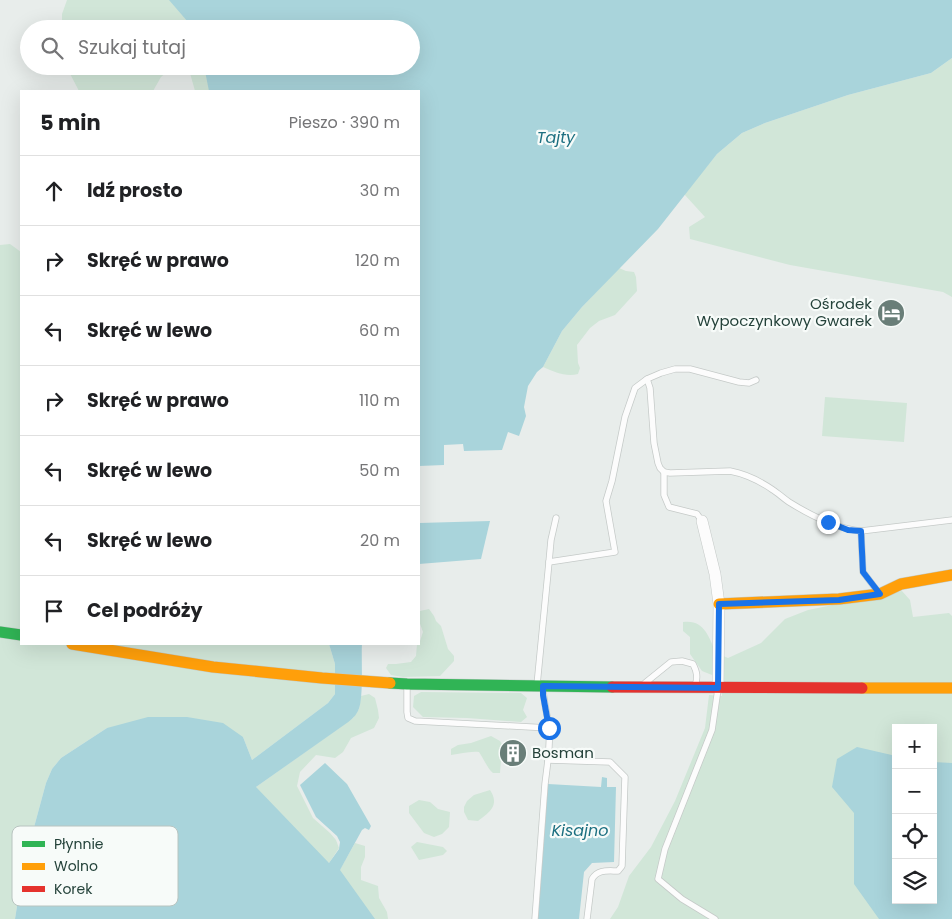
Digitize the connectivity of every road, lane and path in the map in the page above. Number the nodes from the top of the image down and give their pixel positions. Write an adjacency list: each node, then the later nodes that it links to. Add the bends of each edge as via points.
1 (648, 379): 2 (lane, via 675,369 690,369 740,382); 3 (lane, via 654,443 658,463); 8 (lane, via 635,388 630,400 606,501 615,552)
2 (756, 380)
3 (664, 472): 6 (lane, via 664,495 669,506 697,514); 7 (lane, via 739,473 828,522)
4 (556, 518): 8 (lane)
5 (952, 520): 7 (lane)
6 (702, 521): 11 (street)
7 (861, 531): 10 (lane, via 863,572)
8 (549, 562): 16 (lane)
9 (952, 575): 10 (main road, via 901,584)
10 (880, 594): 11 (main road, via 839,600)
11 (719, 604): 19 (street)
12 (0, 632): 13 (main road)
13 (20, 635)
14 (78, 645): 15 (main road, via 213,667)
15 (407, 684): 16 (main road); 21 (lane, via 408,718 415,721)
16 (540, 686): 17 (main road); 21 (lane)
17 (641, 687): 18 (main road); 18 (lane, via 671,662 682,661 693,664 697,671)
18 (694, 688): 19 (main road)
19 (718, 688): 20 (main road); 25 (lane, via 712,730 665,849 658,879 682,899)
20 (952, 688)
21 (549, 728): 22 (lane)
22 (548, 760): 23 (lane); 24 (lane, via 610,762 625,778 622,866 593,876)
23 (535, 919)
24 (587, 919)
25 (715, 919)

